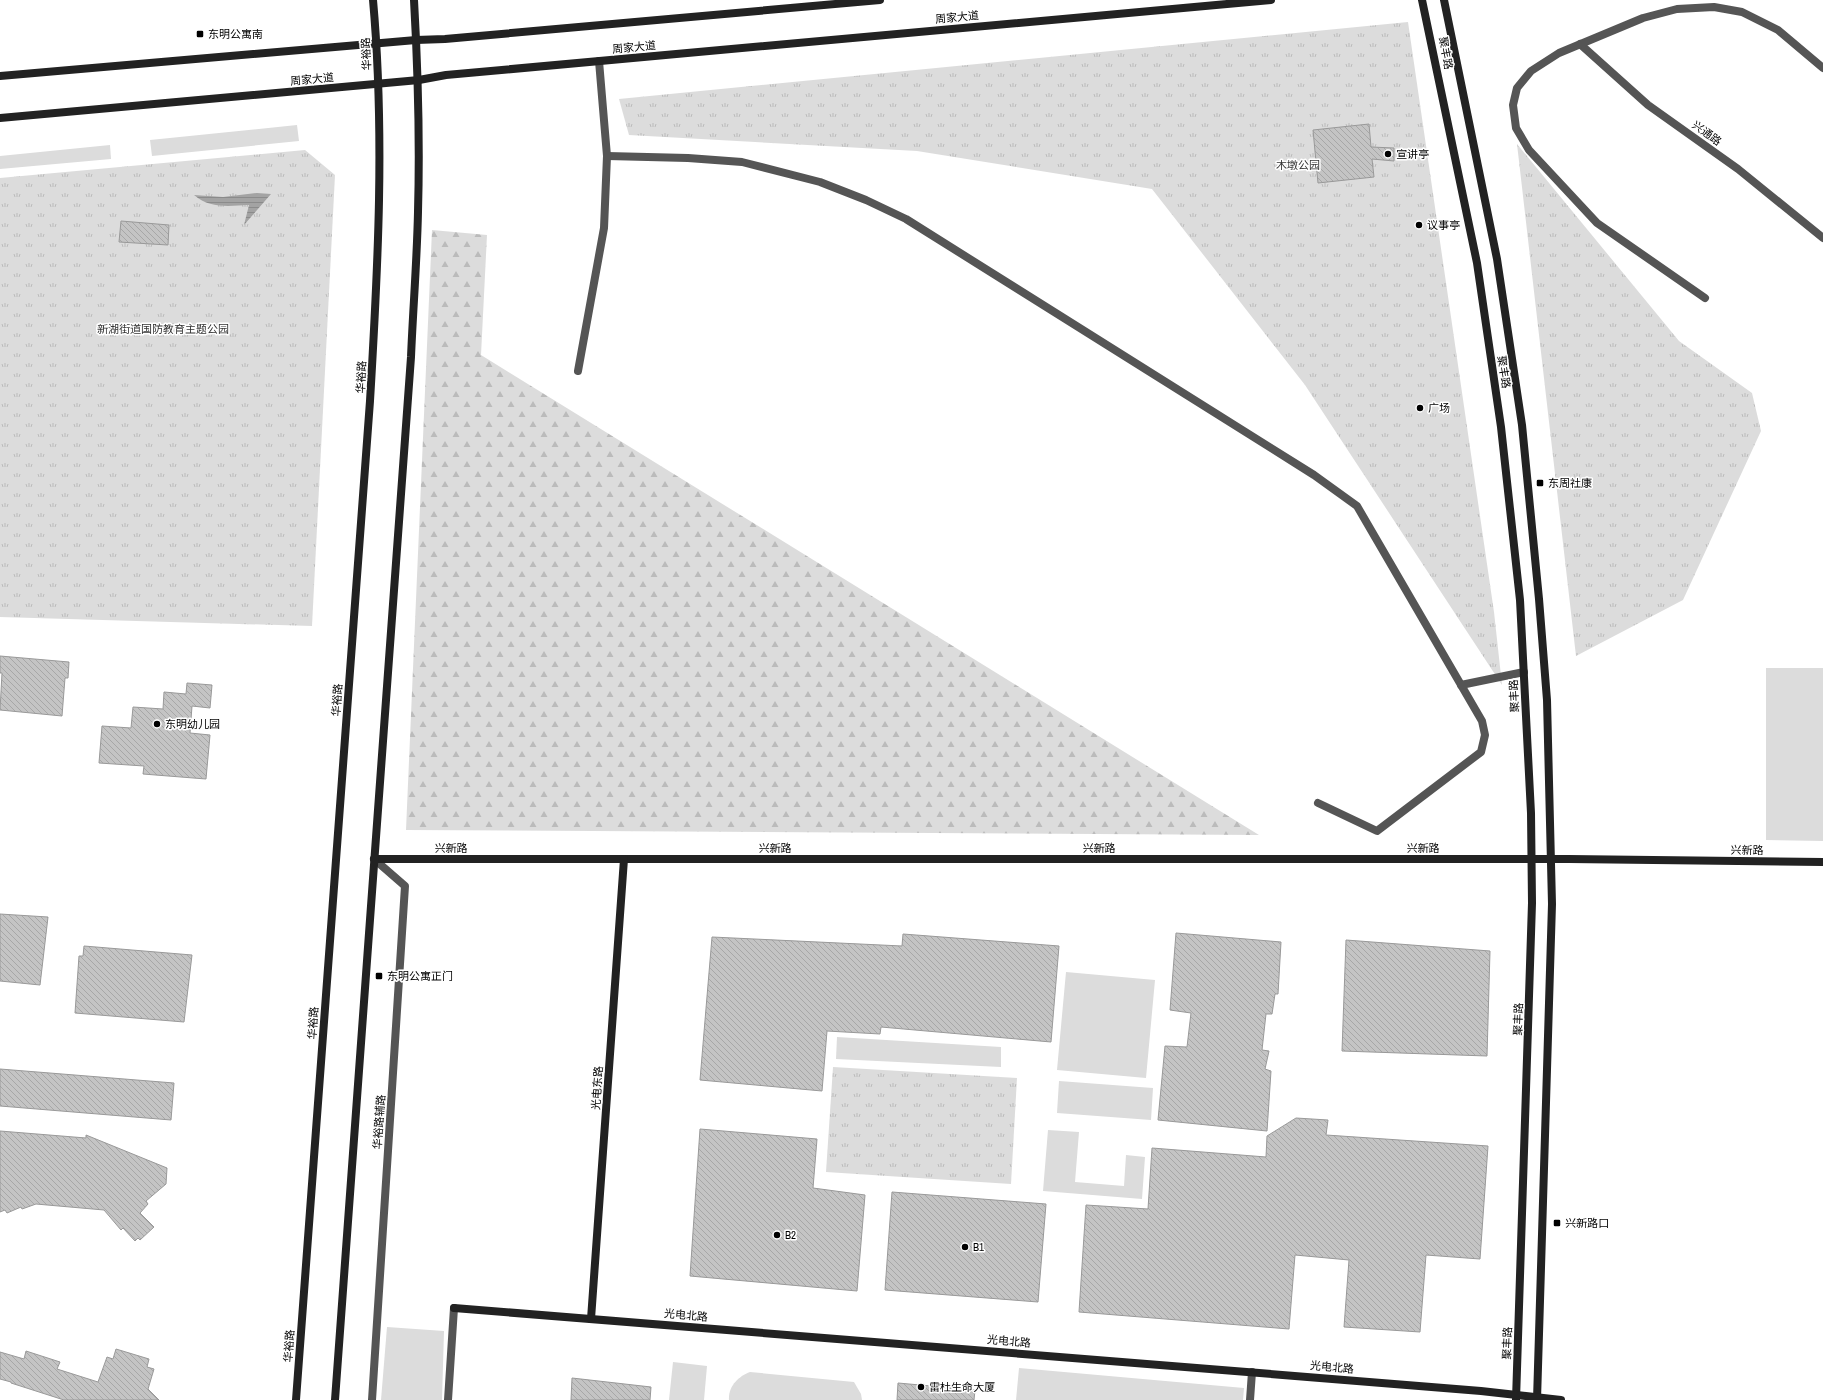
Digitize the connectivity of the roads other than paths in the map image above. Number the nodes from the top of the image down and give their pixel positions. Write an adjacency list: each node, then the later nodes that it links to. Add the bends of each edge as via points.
1 (373, 0): 8 (street, 华裕路)
2 (414, 0): 7 (street)
3 (880, 0): 7 (street)
4 (1270, 0): 10 (street, 周家大道)
5 (1422, 0): 20 (street, 聚丰路, via 1477,263 1502,435 1520,600)
6 (1444, 0): 26 (street, 聚丰路, via 1497,259 1522,425 1547,700)
7 (416, 40): 8 (street); 13 (street)
8 (377, 43): 12 (street); 14 (street, 华裕路)
9 (1580, 44): 11 (street, via 1643,18 1677,8 1714,7 1742,12 1778,30); 17 (street, 兴通路, via 1648,104 1738,169); 18 (street, via 1559,53 1531,71 1517,88 1513,105 1516,128 1529,150 1597,223)
10 (599, 61): 13 (street, 周家大道, via 446,75); 16 (street)
11 (1823, 68)
12 (0, 76)
13 (418, 80): 14 (street, 周家大道); 23 (street, via 418,213 411,357)
14 (379, 84): 15 (street, 周家大道); 32 (street, 华裕路, via 381,171 371,393)
15 (0, 118)
16 (607, 156): 19 (street, via 604,228); 21 (street, via 742,162 820,182 906,219 1314,476 1357,506)
17 (1823, 238)
18 (1705, 298)
19 (578, 371)
20 (1524, 672): 21 (street); 25 (street, 聚丰路)
21 (1462, 685): 22 (street, via 1482,721 1485,735 1481,752 1377,831)
22 (1318, 803)
23 (374, 859): 24 (street, 兴新路); 33 (street); 34 (street, 华裕路辅路, via 405,886)
24 (624, 859): 25 (street, 兴新路); 28 (street, 光电东路)
25 (1532, 859): 26 (street, 兴新路); 30 (street, 聚丰路)
26 (1552, 859): 27 (street, 兴新路); 31 (street, 聚丰路)
27 (1823, 862)
28 (591, 1319): 29 (street, 光电北路); 35 (street, 光电北路, via 454,1308)
29 (1252, 1372): 30 (street, 光电北路); 36 (street)
30 (1516, 1397): 31 (street, 光电北路)
31 (1537, 1399): 37 (street, 光电北路)
32 (296, 1400)
33 (335, 1400)
34 (372, 1400)
35 (448, 1400)
36 (1250, 1400)
37 (1561, 1400)

